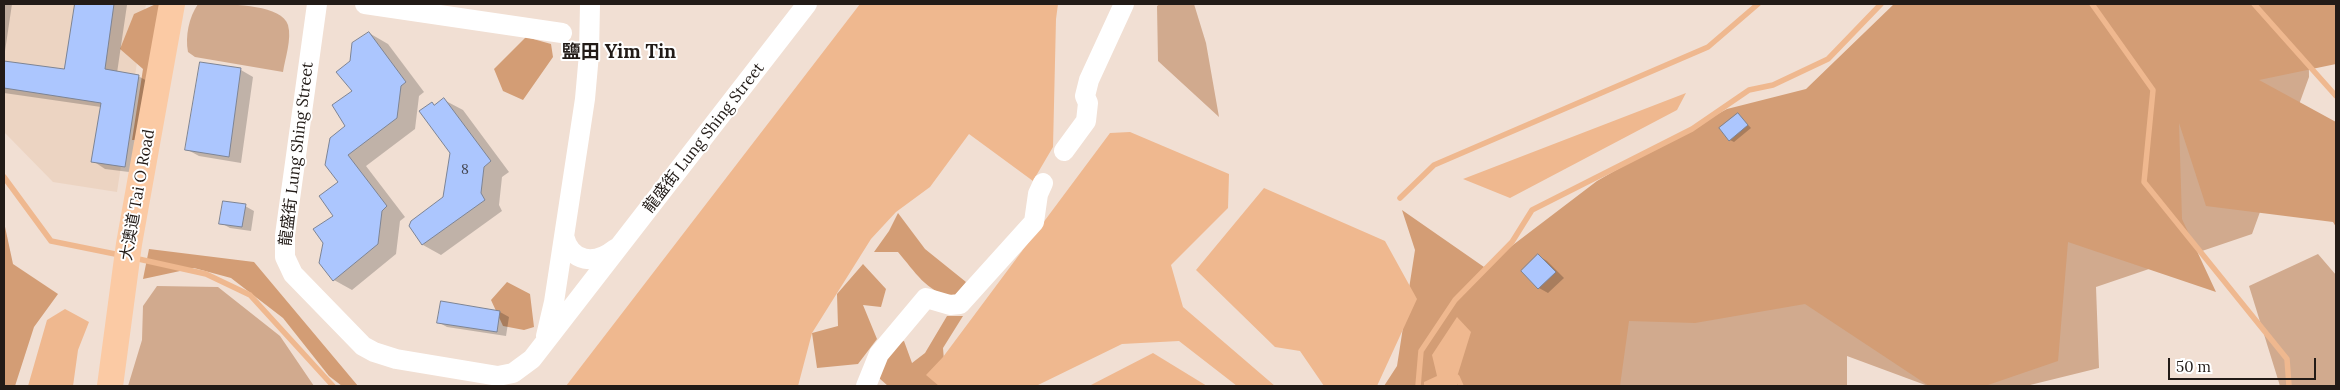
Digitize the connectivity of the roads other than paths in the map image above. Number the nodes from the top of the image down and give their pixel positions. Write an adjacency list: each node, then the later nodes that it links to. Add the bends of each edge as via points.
1 (172, 4): 13 (main road, 大澳道 Tai O Road, via 129,244)
2 (317, 4): 12 (street, 龍盛街 Lung Shing Street, via 284,235 285,257 293,274 354,338 384,357 488,375 506,375 525,366)
3 (365, 4): 7 (street)
4 (590, 4): 10 (street, via 585,99)
5 (807, 4): 11 (street, 龍盛街 Lung Shing Street)
6 (1124, 4): 8 (street, via 1089,80 1085,96 1088,103 1086,121)
7 (562, 33)
8 (1064, 151)
9 (1042, 183): 14 (street, via 1034,222 960,304 950,305 926,298 879,354)
10 (564, 236): 11 (street, via 574,256 588,260 603,257); 12 (street)
11 (621, 245): 12 (street, 龍盛街 Lung Shing Street)
12 (545, 343)
13 (110, 386)
14 (866, 386)

